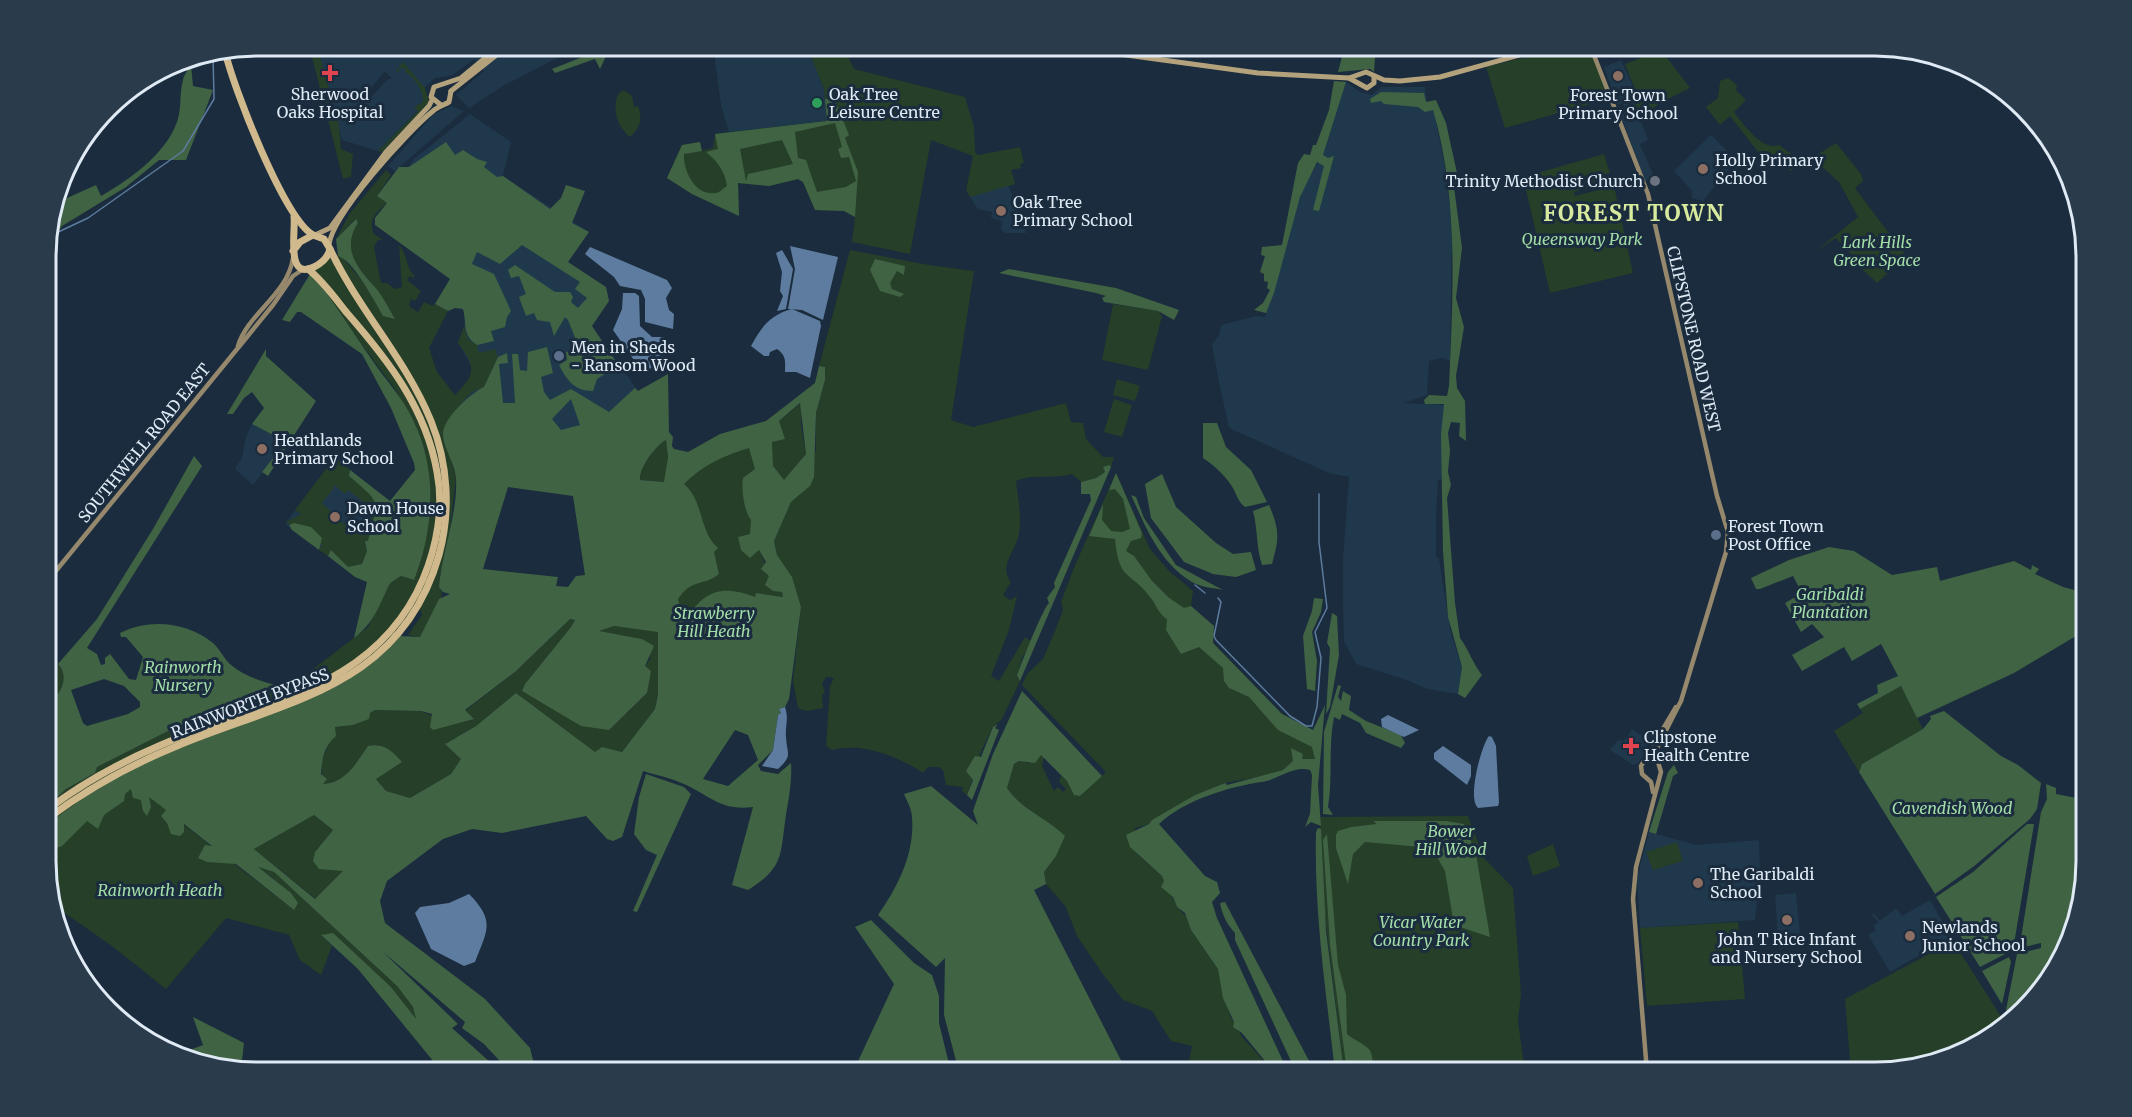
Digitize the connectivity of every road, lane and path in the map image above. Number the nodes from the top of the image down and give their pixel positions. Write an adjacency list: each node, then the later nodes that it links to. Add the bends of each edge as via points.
1 (488, 56): 11 (main road, via 461,78)
2 (495, 56): 12 (main road)
3 (1134, 56): 8 (main road, via 1258,73)
4 (1516, 56): 9 (main road, via 1431,79)
5 (1596, 56): 24 (main road, CLIPSTONE ROAD WEST, via 1648,194 1727,530 1726,552)
6 (227, 58): 15 (highway, via 242,104)
7 (1361, 75): 8 (main road); 9 (main road, via 1366,72); 10 (main road)
8 (1349, 78): 10 (main road)
9 (1374, 80): 10 (main road, via 1367,88)
10 (1360, 83)
11 (444, 85): 12 (main road); 13 (main road, via 434,87)
12 (451, 91): 14 (main road, via 449,102)
13 (432, 100): 14 (main road); 17 (main road, via 364,180 330,228)
14 (441, 105): 16 (main road, via 382,165)
15 (294, 215): 17 (highway); 19 (highway)
16 (341, 221): 18 (main road); 21 (main road, via 332,243)
17 (314, 235): 18 (highway, via 324,239); 19 (highway, via 300,242)
18 (329, 247): 20 (highway, via 322,263); 21 (highway, RAINWORTH BYPASS)
19 (293, 254): 20 (highway, via 298,266); 22 (main road, SOUTHWELL ROAD EAST, via 286,276)
20 (306, 269): 22 (main road, SOUTHWELL ROAD EAST, via 293,276); 30 (highway, RAINWORTH BYPASS, via 394,371 425,424 438,477 439,506 432,553 420,585 405,613 381,642 343,672 291,698 160,745 112,768)
21 (344, 272): 31 (highway, RAINWORTH BYPASS, via 416,389 440,448 445,523 435,568 422,597 394,637 349,677 306,699 144,760)
22 (238, 346): 23 (main road, SOUTHWELL ROAD EAST)
23 (56, 571)
24 (1684, 691): 25 (main road, via 1655,752); 26 (main road)
25 (1656, 761): 26 (main road); 27 (main road)
26 (1642, 764): 28 (main road, via 1641,771)
27 (1661, 772): 28 (main road, via 1655,779); 29 (main road)
28 (1648, 779): 29 (main road)
29 (1653, 796): 32 (main road, via 1633,886)
30 (56, 804)
31 (56, 813)
32 (1646, 1061)

